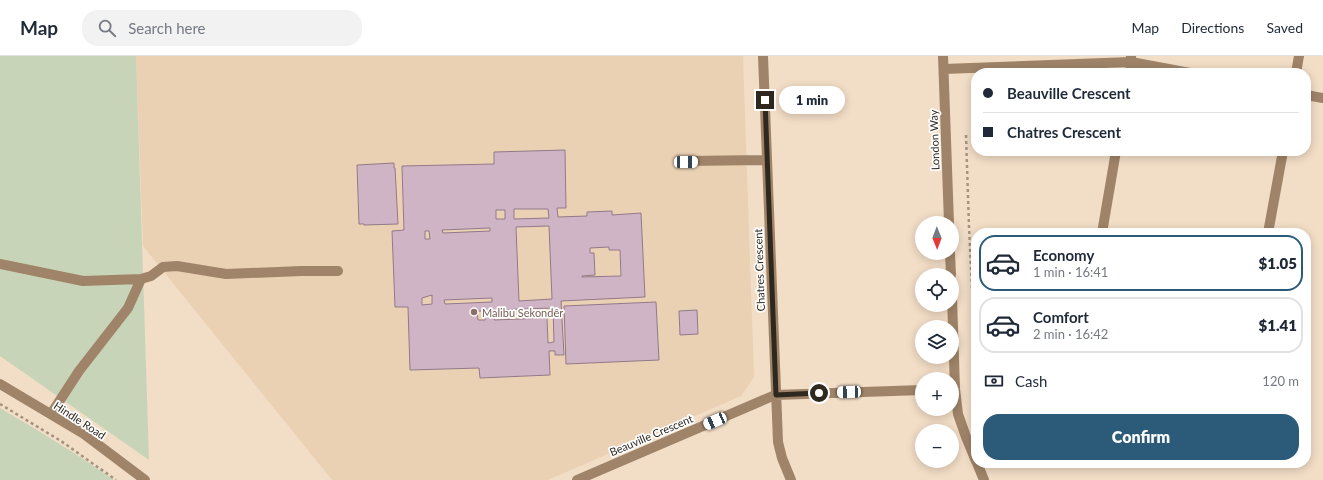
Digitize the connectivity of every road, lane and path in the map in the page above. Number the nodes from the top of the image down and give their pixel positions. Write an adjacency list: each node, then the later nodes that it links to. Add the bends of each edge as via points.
1 (764, 56): 13 (street, Chatres Crescent)
2 (943, 56): 7 (street, London Way)
3 (1299, 56): 6 (street)
4 (1131, 59): 5 (street); 7 (street)
5 (1169, 68)
6 (1297, 68)
7 (944, 69): 15 (street, London Way)
8 (1311, 96): 9 (street)
9 (1323, 98)
10 (966, 136): 19 (path)
11 (1115, 156): 16 (street)
12 (1281, 156): 17 (street)
13 (767, 160): 14 (street); 26 (street, Chatres Crescent)
14 (686, 162)
15 (949, 216)
16 (1103, 228)
17 (1269, 228)
18 (0, 264): 21 (street, via 83,280)
19 (971, 265)
20 (338, 271): 21 (street, via 226,274 170,266)
21 (141, 279): 28 (street, via 128,308 79,371)
22 (952, 312): 23 (street)
23 (954, 372)
24 (0, 384): 28 (street, Hindle Road)
25 (915, 390): 26 (street, Beauville Crescent)
26 (776, 395): 34 (street, Beauville Crescent); 35 (street, Chatres Crescent, via 778,442)
27 (0, 404): 32 (path, via 61,441)
28 (51, 414): 33 (street, Hindle Road, via 84,434)
29 (959, 416): 30 (street)
30 (971, 450)
31 (979, 468): 36 (street)
32 (116, 480)
33 (145, 480)
34 (577, 480)
35 (791, 480)
36 (984, 480)

